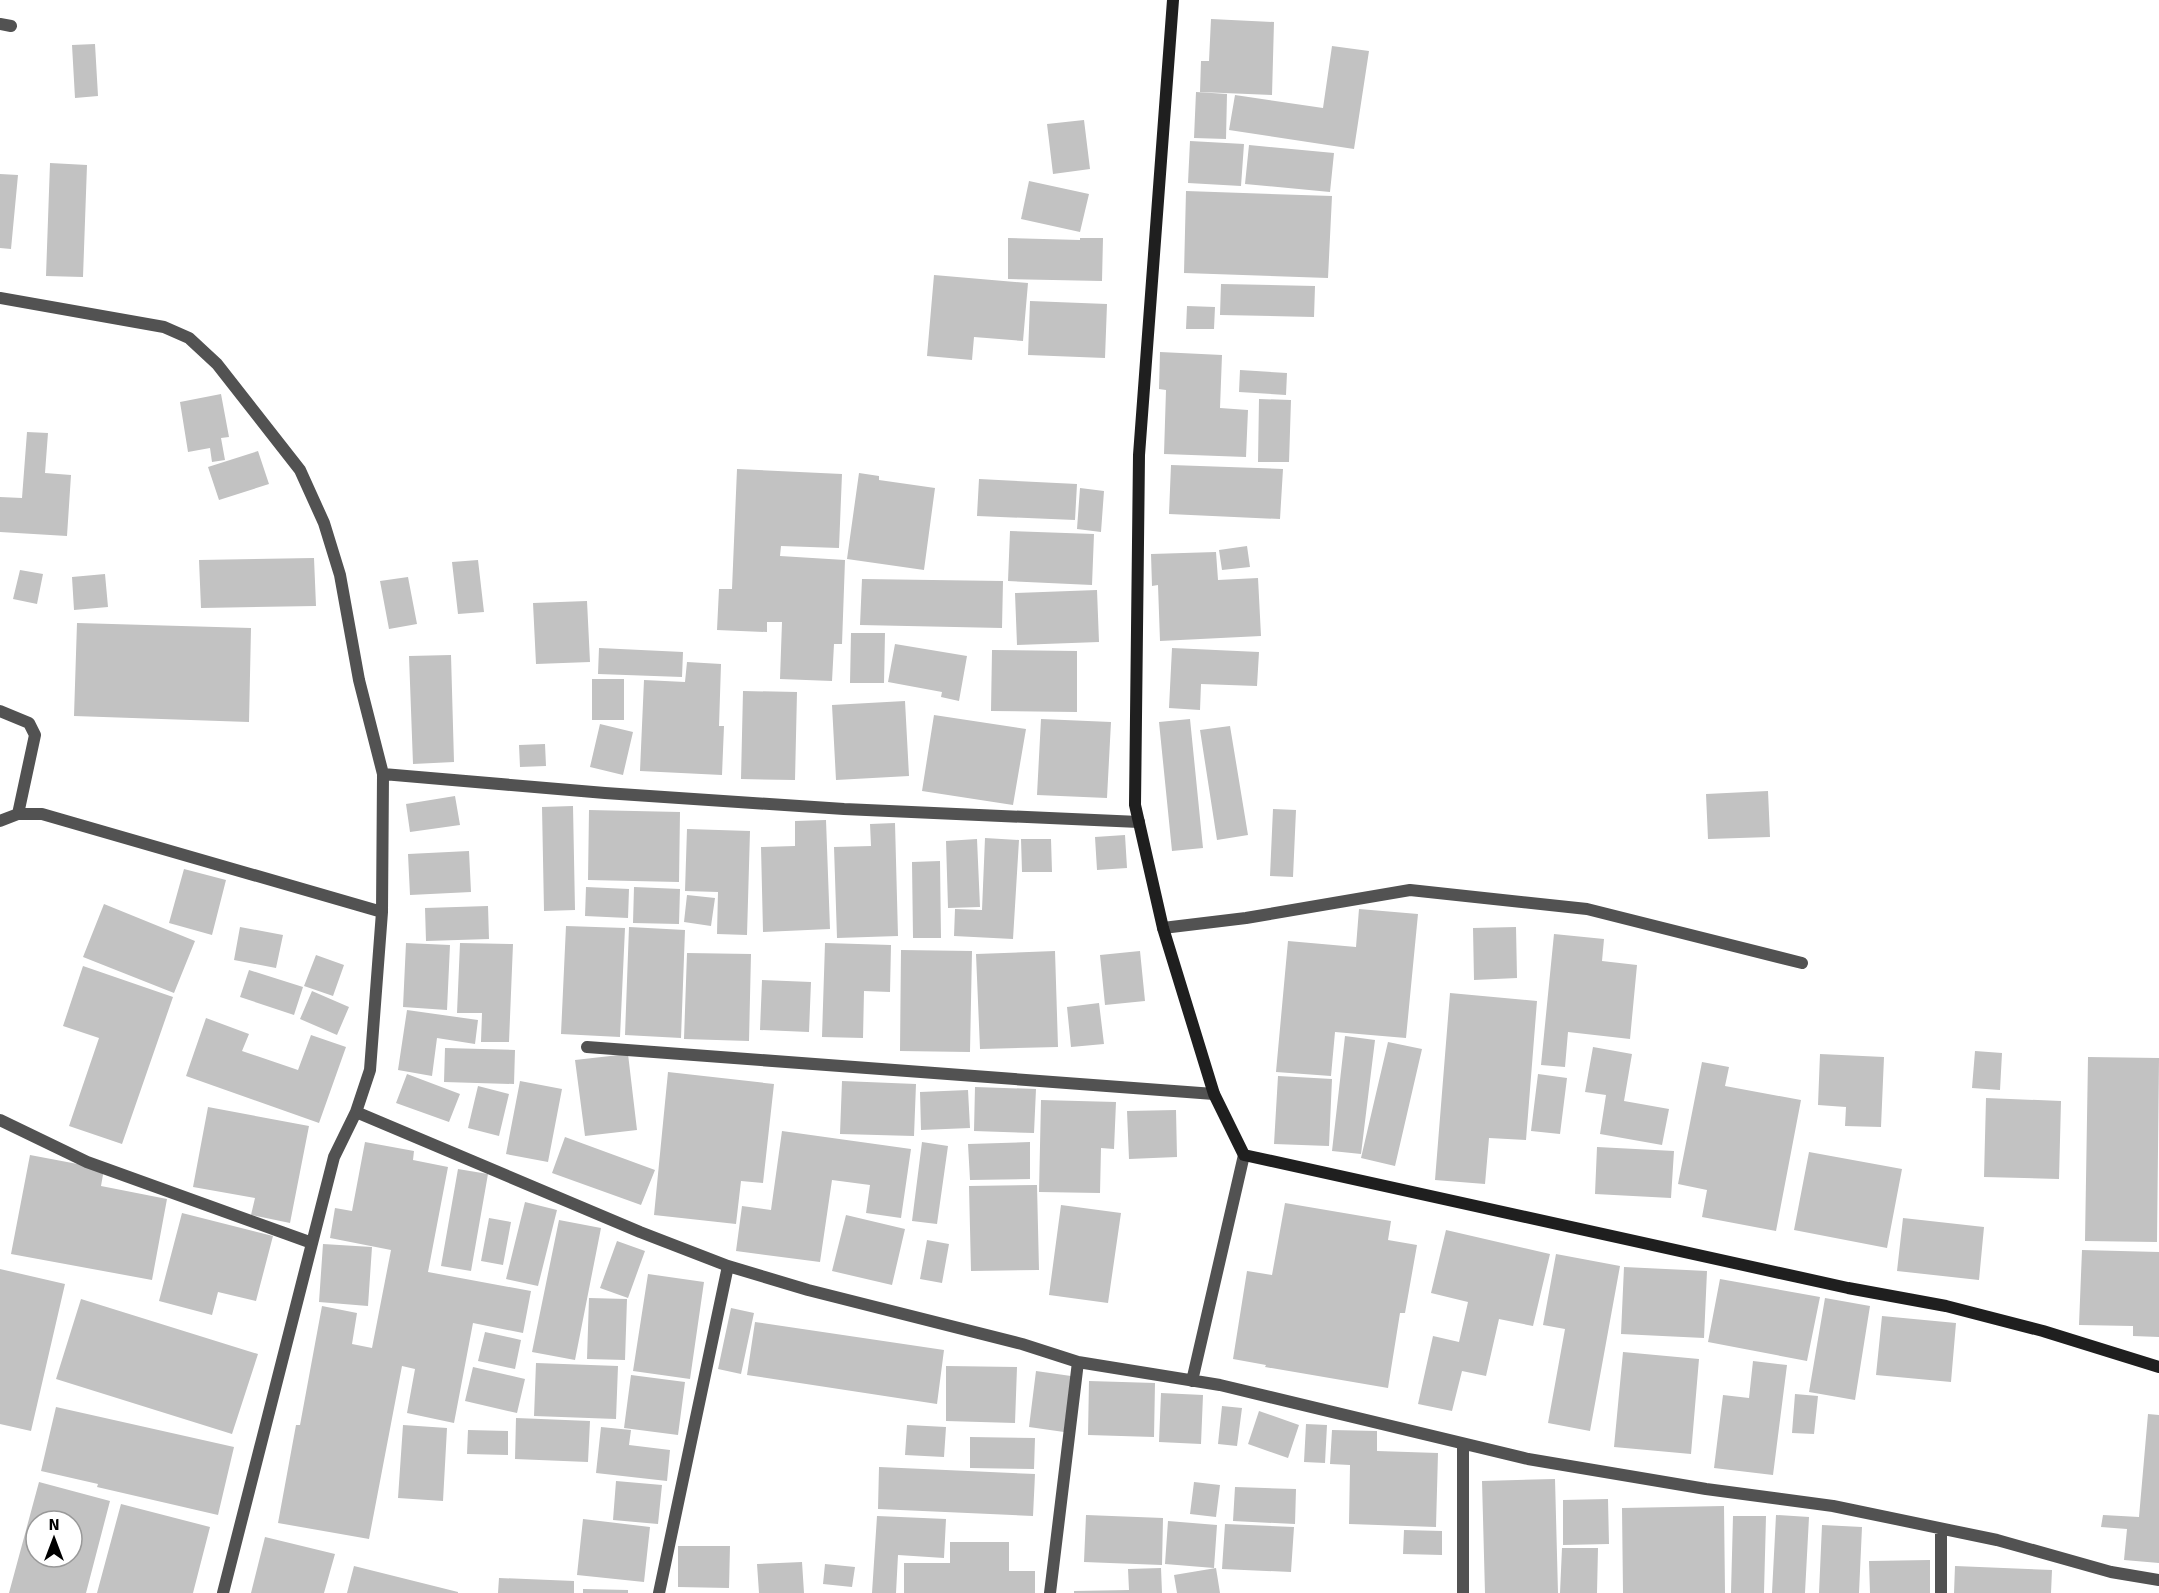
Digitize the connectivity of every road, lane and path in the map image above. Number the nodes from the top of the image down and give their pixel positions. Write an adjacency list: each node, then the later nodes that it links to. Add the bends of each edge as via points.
1 (1173, 0): 7 (main road, via 1139,455 1135,805)
2 (0, 298): 4 (street, via 164,327 189,338 217,364 300,470 324,523 340,575 359,680)
3 (0, 711): 5 (street, via 29,723 35,735)
4 (383, 774): 7 (street, via 808,807); 8 (street)
5 (18, 814): 6 (street); 8 (street, via 42,814)
6 (0, 820)
7 (1139, 822): 9 (main road)
8 (382, 912): 13 (street, via 370,1071)
9 (1163, 928): 10 (street, via 1410,890 1587,909); 12 (main road)
10 (1802, 963)
11 (587, 1047): 12 (street)
12 (1215, 1094): 15 (main road)
13 (356, 1112): 16 (street, via 334,1157); 17 (street)
14 (0, 1120): 16 (street, via 87,1162)
15 (1244, 1155): 19 (main road, via 1848,1288 1946,1305); 20 (street)
16 (312, 1243): 24 (street)
17 (728, 1266): 18 (street); 25 (street)
18 (1078, 1362): 20 (street); 26 (street)
19 (2159, 1367)
20 (1192, 1381): 21 (street)
21 (1463, 1444): 22 (street, via 1527,1459 1833,1506); 27 (street)
22 (1941, 1530): 23 (street); 28 (street)
23 (2159, 1580)
24 (223, 1593)
25 (659, 1593)
26 (1050, 1593)
27 (1463, 1593)
28 (1941, 1593)

